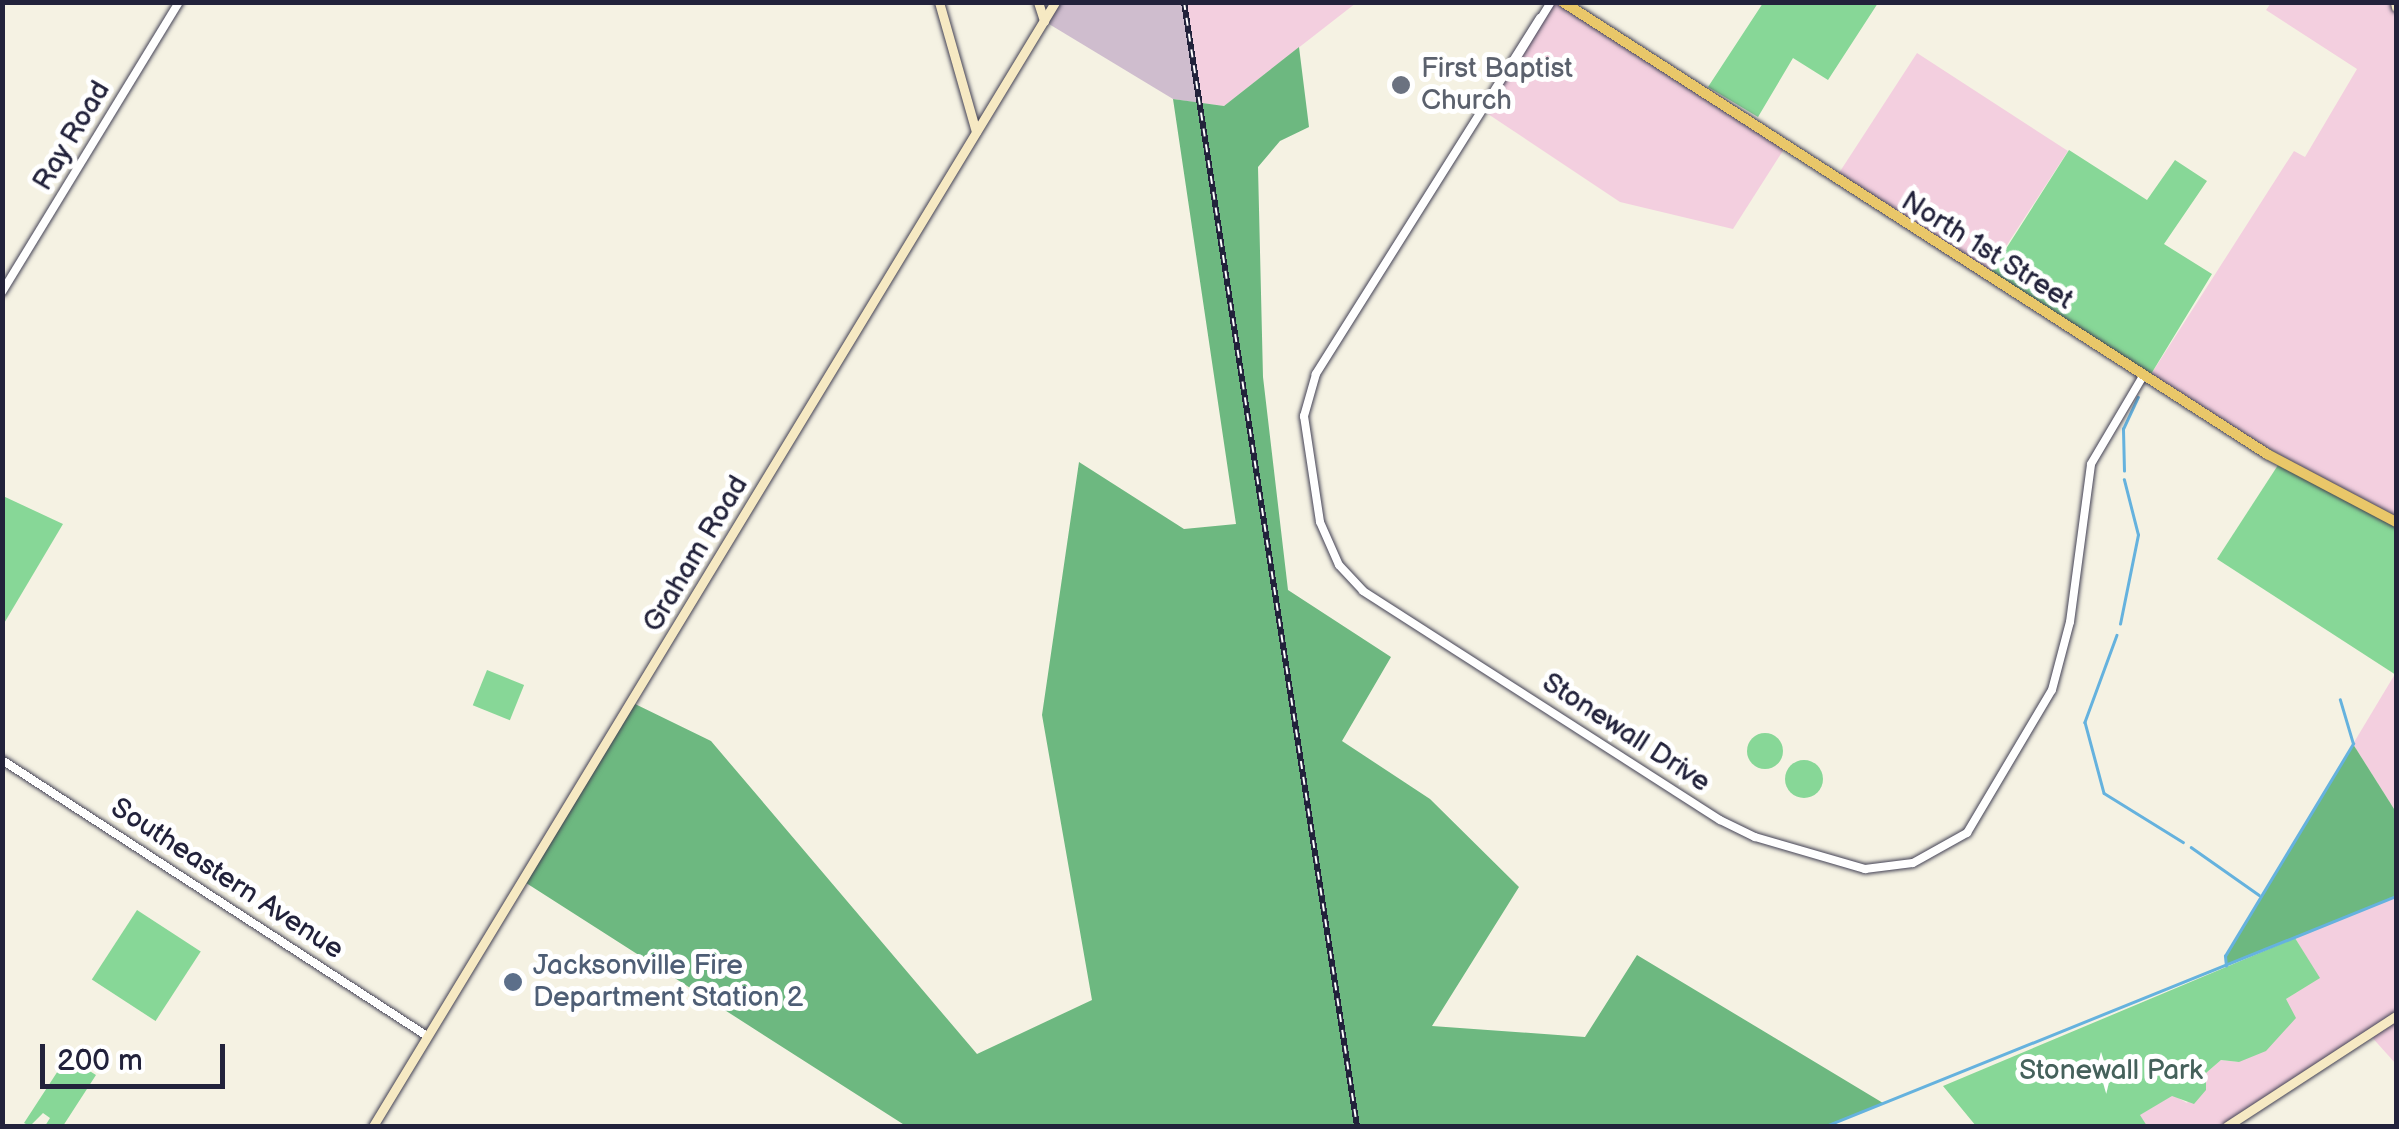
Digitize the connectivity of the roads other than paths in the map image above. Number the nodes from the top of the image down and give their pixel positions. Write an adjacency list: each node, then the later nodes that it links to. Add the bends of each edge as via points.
1 (179, 2): 9 (street, Ray Road)
2 (939, 2): 8 (main road)
3 (1038, 2): 7 (main road)
4 (1056, 2): 7 (main road, Graham Road)
5 (1551, 2): 10 (street, Stonewall Drive, via 1316,374 1304,416 1320,522 1339,565 1364,591 1735,828 1839,864 1876,869 1928,858 1976,823 2052,690 2074,604 2088,475)
6 (1563, 2): 10 (main road, North 1st Street)
7 (1044, 21): 8 (main road, Graham Road)
8 (976, 132): 14 (main road, Graham Road)
9 (2, 292)
10 (2143, 376): 11 (main road, North 1st Street, via 2350,503)
11 (2396, 522)
12 (2, 760): 14 (street, Southeastern Avenue)
13 (2396, 1016): 16 (main road)
14 (428, 1036): 15 (main road, Graham Road)
15 (372, 1126)
16 (2227, 1126)

